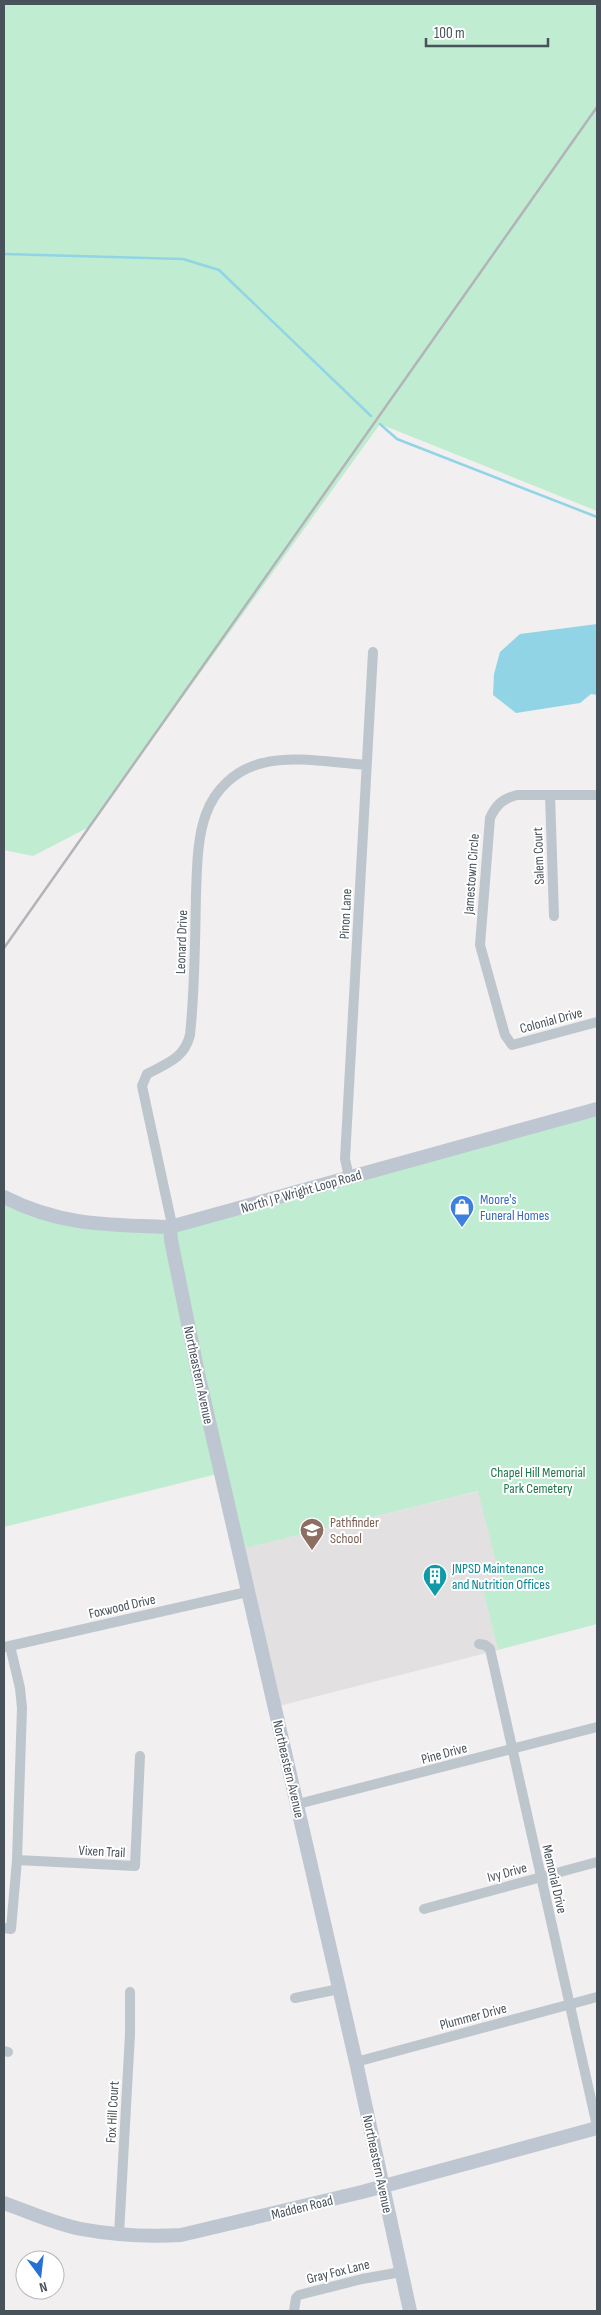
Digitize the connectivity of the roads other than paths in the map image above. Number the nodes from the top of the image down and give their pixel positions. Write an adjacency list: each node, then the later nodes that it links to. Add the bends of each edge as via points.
1 (373, 652): 2 (street, Pinon Lane)
2 (366, 765): 9 (street, Pinon Lane, via 345,1159); 11 (street, Leonard Drive, via 289,760 262,763 230,779 206,813 197,872 190,1035 184,1051 170,1064 147,1074 142,1086)
3 (597, 794): 4 (street, Jamestown Circle)
4 (550, 795): 5 (street, Salem Court); 7 (street, Jamestown Circle, via 505,798 495,807 490,818 480,945 505,1035)
5 (554, 916)
6 (597, 1022): 7 (street, Colonial Drive)
7 (512, 1045)
8 (597, 1109): 9 (street, North J P Wright Loop Road)
9 (349, 1177): 11 (street, North J P Wright Loop Road)
10 (4, 1197): 11 (street, North J P Wright Loop Road, via 38,1212 78,1222 104,1226)
11 (170, 1227): 12 (street, Northeastern Avenue, via 196,1363)
12 (247, 1592): 14 (street, Foxwood Drive); 18 (street, Northeastern Avenue)
13 (479, 1644): 16 (street, Memorial Drive, via 490,1649)
14 (7, 1646): 19 (street, via 20,1688 22,1708)
15 (597, 1727): 16 (street, Pine Drive)
16 (511, 1749): 18 (street, Pine Drive); 21 (street, Memorial Drive)
17 (140, 1756): 19 (street, Vixen Trail, via 135,1866)
18 (298, 1804): 24 (street, Northeastern Avenue)
19 (17, 1860): 23 (street, via 11,1929)
20 (597, 1862): 21 (street, Ivy Drive)
21 (541, 1877): 22 (street, Ivy Drive); 28 (street, Memorial Drive)
22 (424, 1909)
23 (4, 1928)
24 (339, 1989): 27 (street); 29 (street, Northeastern Avenue)
25 (130, 1992): 33 (street, Fox Hill Court)
26 (597, 1997): 28 (street, Plummer Drive)
27 (295, 1998)
28 (570, 2004): 29 (street, Plummer Drive); 30 (street, Memorial Drive)
29 (356, 2062): 31 (street, Northeastern Avenue)
30 (597, 2127): 31 (street, Madden Road)
31 (383, 2186): 33 (street, Madden Road, via 202,2231 161,2236); 34 (street, Northeastern Avenue)
32 (4, 2203): 33 (street, Madden Road, via 80,2229)
33 (119, 2234)
34 (401, 2272): 35 (street, Gray Fox Lane, via 299,2295); 36 (street, Northeastern Avenue)
35 (294, 2311)
36 (410, 2311)

